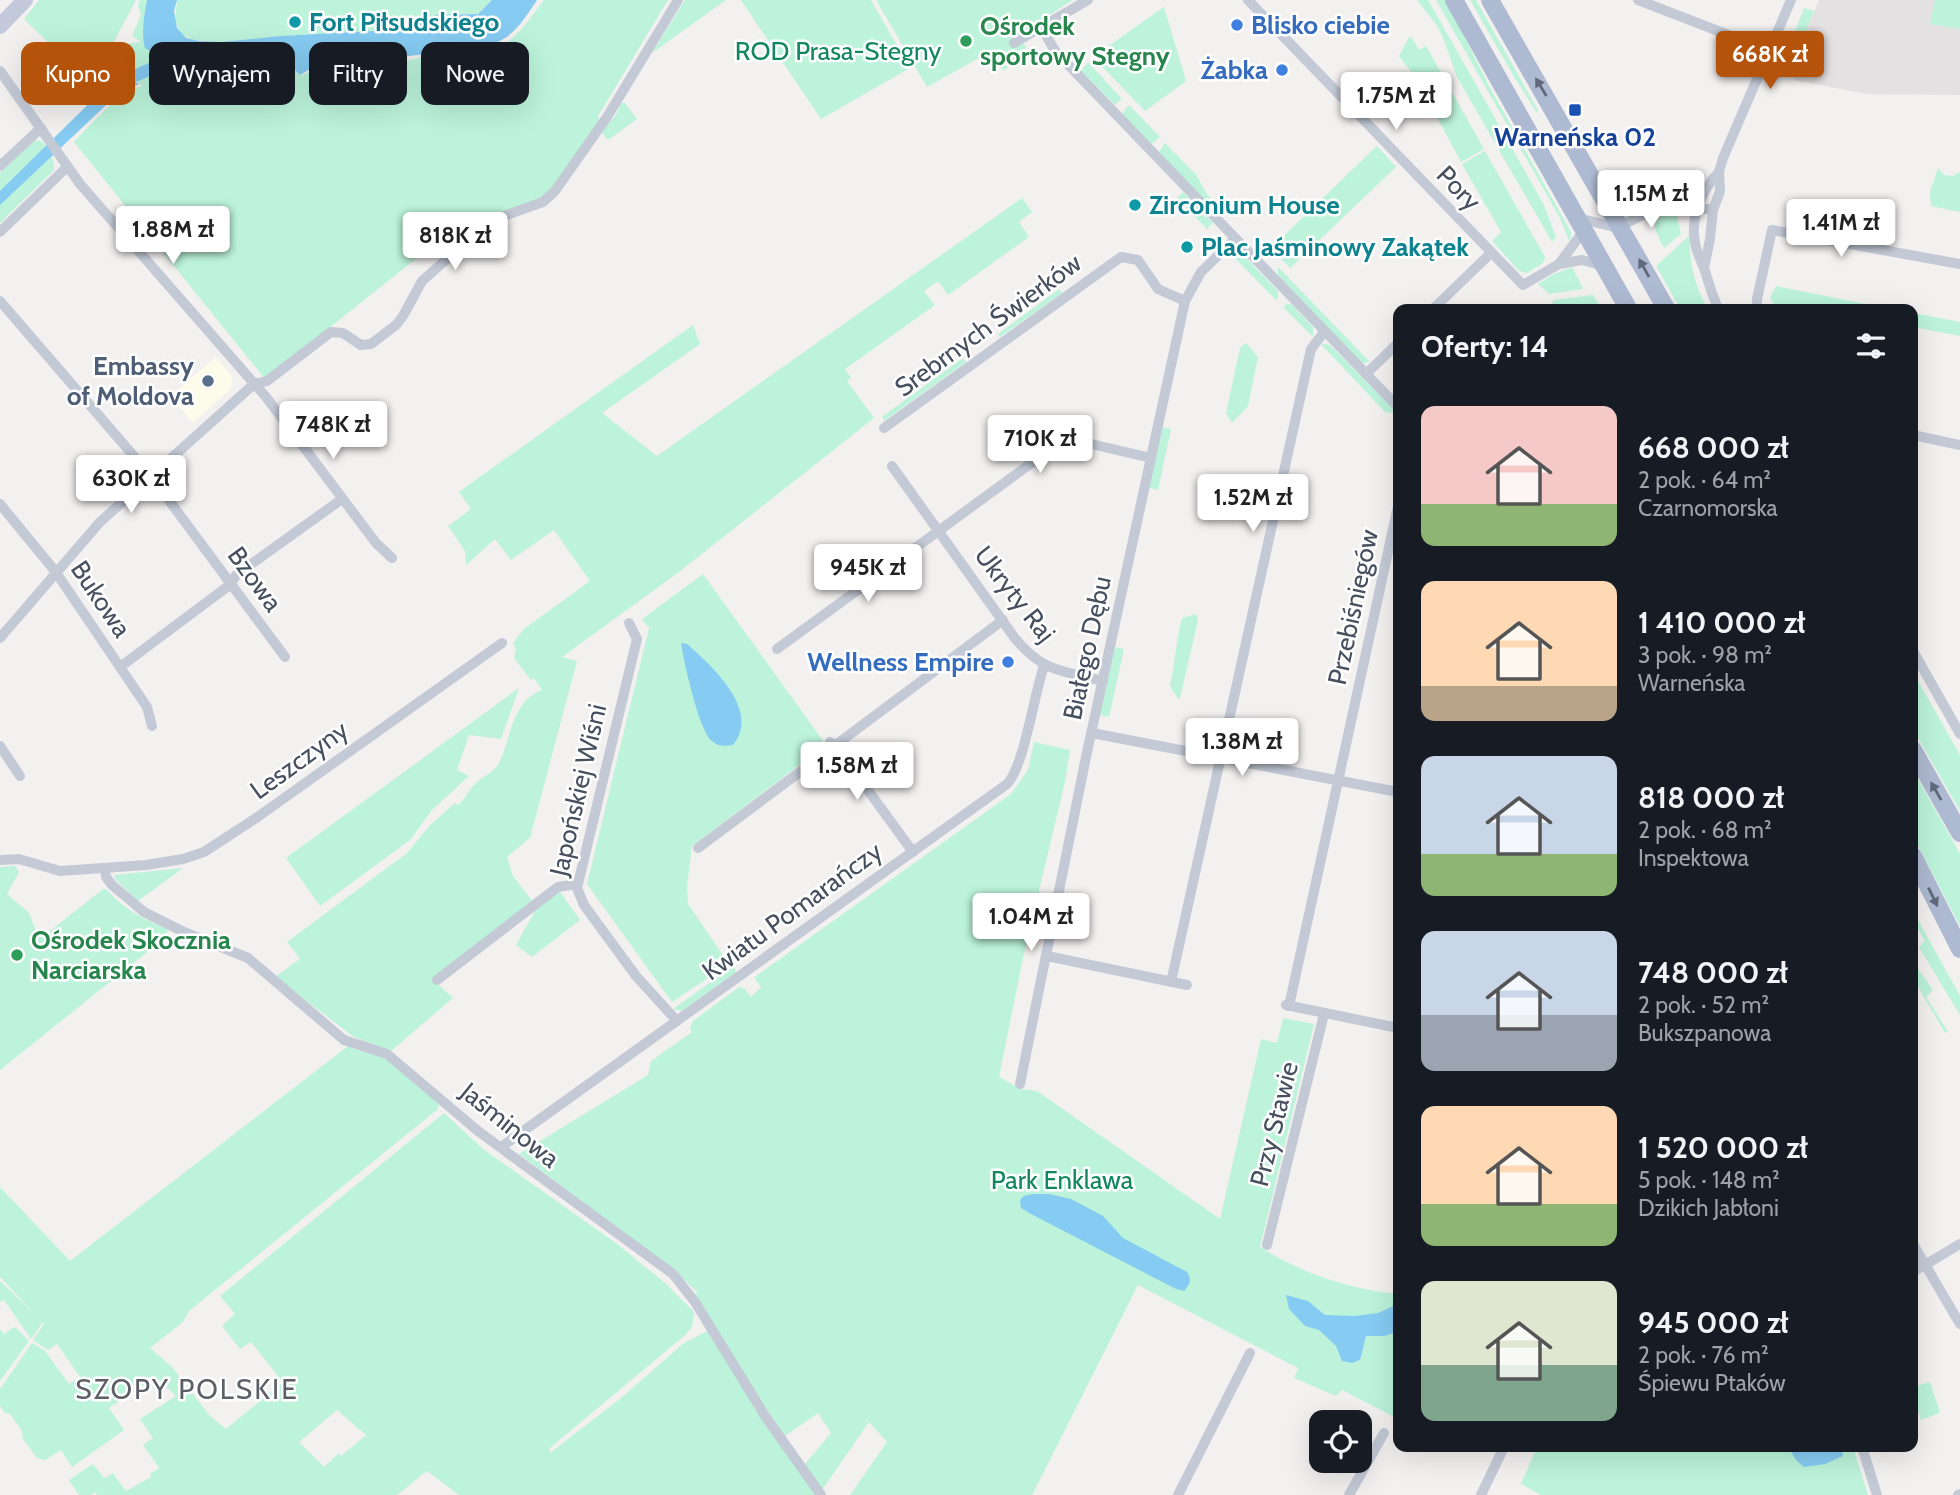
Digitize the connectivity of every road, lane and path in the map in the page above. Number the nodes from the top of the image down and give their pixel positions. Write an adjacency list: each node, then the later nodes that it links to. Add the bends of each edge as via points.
1 (25, 0): 9 (street)
2 (678, 0): 41 (street, via 607,117 543,202 490,221 422,281 403,316 376,340 361,345 343,333 331,332 267,381)
3 (1088, 0): 10 (street)
4 (1248, 0): 26 (street, Pory)
5 (1454, 0): 22 (main road)
6 (1490, 0): 18 (main road, one-way to 6)
7 (1637, 0): 12 (street)
8 (1791, 0): 12 (street)
9 (0, 26)
10 (1042, 28): 11 (street); 25 (street, via 1055,51)
11 (1014, 43)
12 (1770, 51): 17 (street)
13 (0, 71): 14 (street)
14 (41, 128): 15 (street); 16 (street)
15 (0, 166)
16 (67, 167): 24 (street); 41 (street)
17 (1720, 173): 20 (street, via 1707,185); 21 (street)
18 (1600, 188): 19 (street); 23 (main road)
19 (1665, 203): 20 (street); 23 (street)
20 (1698, 208): 21 (street); 30 (street, via 1694,236)
21 (1713, 210): 30 (street)
22 (1582, 224): 23 (street); 27 (street, Pory); 29 (main road)
23 (1621, 226): 35 (main road, one-way to 23)
24 (0, 232)
25 (1235, 239): 32 (street, Białego Dębu, via 1201,272); 38 (street)
26 (1491, 253): 27 (street, Pory, via 1523,285); 33 (street)
27 (1559, 264): 29 (street, Pory, via 1582,260)
28 (1960, 264): 37 (street, via 1772,230)
29 (1606, 267): 34 (main road)
30 (1704, 268): 36 (street)
31 (0, 301): 48 (street, Bzowa)
32 (1185, 301): 43 (street, Srebrnych Świerków, via 1158,289 1139,260 1118,259); 46 (street, Białego Dębu)
33 (1438, 304)
34 (1626, 304)
35 (1664, 304)
36 (1716, 304)
37 (1757, 304)
38 (1324, 332): 40 (street); 71 (street, via 1311,349)
39 (1393, 348): 40 (street)
40 (1366, 374): 42 (street)
41 (254, 384): 48 (street); 49 (street)
42 (1393, 402)
43 (884, 428)
44 (1918, 436): 45 (street)
45 (1960, 445)
46 (1151, 458): 52 (street, via 1063,440); 65 (street, Białego Dębu)
47 (892, 466): 52 (street, Ukryty Raj)
48 (150, 476): 54 (street); 55 (street, Bzowa)
49 (342, 499): 53 (street); 55 (street, via 236,575)
50 (0, 504): 54 (street, Bukowa)
51 (1393, 529): 74 (street, Przebiśniegów)
52 (937, 530): 56 (street, Ukryty Raj); 60 (street)
53 (392, 558)
54 (55, 571): 58 (street); 64 (street, Bukowa)
55 (230, 584): 61 (street, Bzowa); 64 (street)
56 (1003, 620): 63 (street, Ukryty Raj, via 1021,646); 69 (street)
57 (629, 623): 82 (street, Japońskiej Wiśni, via 636,639)
58 (0, 638)
59 (502, 643): 81 (street, Leszczyny, via 215,847 183,859)
60 (777, 649)
61 (285, 657)
62 (1918, 660): 68 (street)
63 (1044, 666): 65 (street, Ukryty Raj); 78 (street, Kwiatu Pomarańczy, via 1011,781)
64 (120, 667): 66 (street, Bukowa, via 147,706)
65 (1103, 681): 67 (street, Białego Dębu)
66 (152, 726)
67 (1091, 733): 71 (street); 84 (street, Białego Dębu)
68 (1960, 734)
69 (833, 743): 77 (street); 78 (street)
70 (0, 746): 73 (street)
71 (1221, 758): 74 (street); 86 (street)
72 (1918, 759): 76 (main road, one-way to 72)
73 (20, 776)
74 (1339, 780): 75 (street); 88 (street, Przebiśniegów, via 1287,1005)
75 (1393, 791)
76 (1960, 833)
77 (698, 848)
78 (913, 852): 89 (street, Kwiatu Pomarańczy)
79 (0, 860): 81 (street, Leszczyny, via 19,859 60,871)
80 (1918, 866): 83 (main road, one-way to 83)
81 (105, 867): 92 (street, Jaśminowa, via 112,885 144,912 248,958 344,1040 387,1054)
82 (578, 884): 85 (street, via 558,887); 89 (street, Japońskiej Wiśni, via 584,905 642,984)
83 (1960, 949)
84 (1047, 956): 86 (street); 91 (street, Białego Dębu)
85 (437, 980)
86 (1171, 982): 87 (street)
87 (1187, 985)
88 (1324, 1014): 90 (street); 94 (street, Przy Stawie)
89 (677, 1021): 92 (street, Kwiatu Pomarańczy)
90 (1393, 1025)
91 (1020, 1084)
92 (501, 1147): 103 (street, Jaśminowa, via 677,1279)
93 (1960, 1244): 96 (street)
94 (1267, 1245)
95 (1918, 1253): 96 (street)
96 (1925, 1265): 97 (street); 98 (street)
97 (1918, 1269)
98 (1960, 1324)
99 (1250, 1353): 104 (street)
100 (1384, 1433): 105 (street)
101 (1502, 1452): 106 (street)
102 (1864, 1452): 107 (street)
103 (821, 1495)
104 (1178, 1495)
105 (1349, 1495)
106 (1481, 1495)
107 (1877, 1495)

